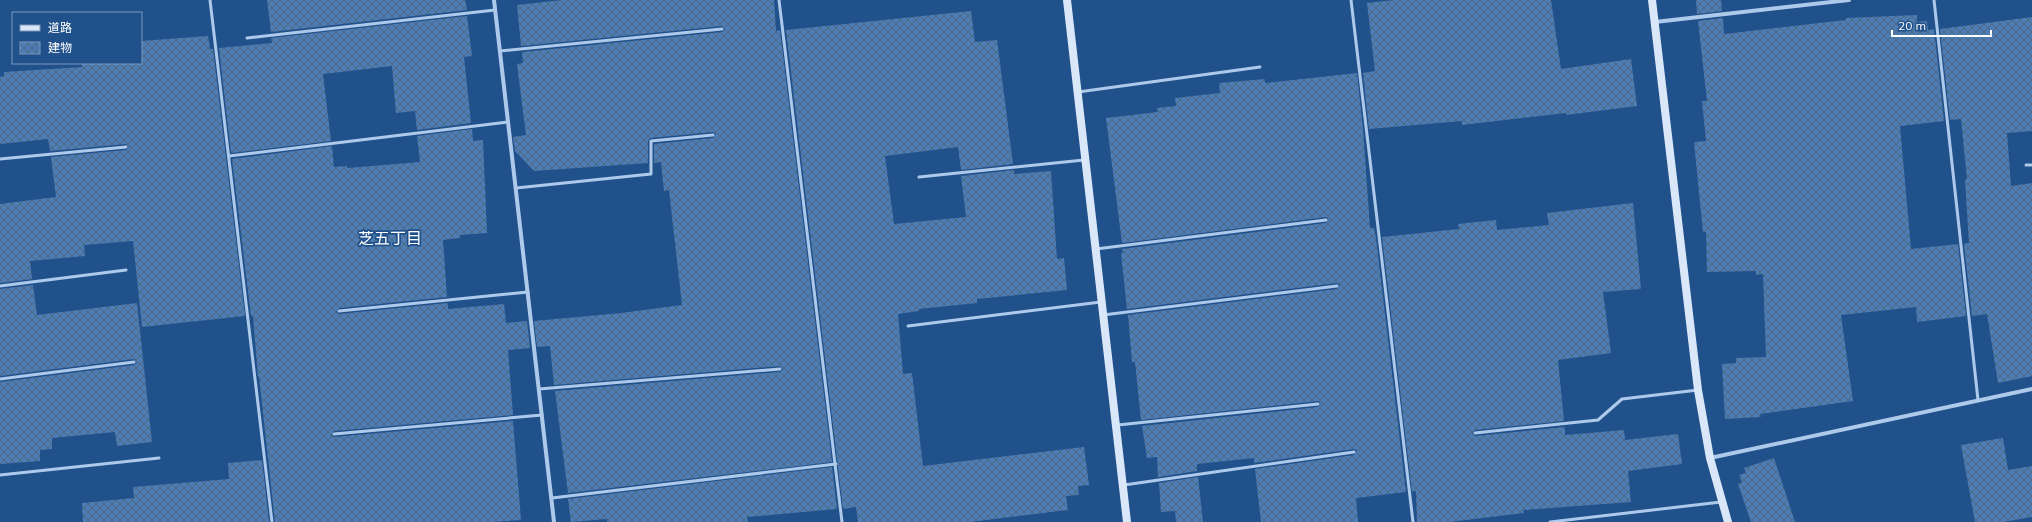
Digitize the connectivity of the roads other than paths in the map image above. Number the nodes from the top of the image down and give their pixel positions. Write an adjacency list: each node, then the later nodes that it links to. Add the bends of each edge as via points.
1 (210, 0): 19 (lane)
2 (494, 0): 9 (street)
3 (779, 0): 51 (lane)
4 (1067, 0): 15 (street)
5 (1351, 0): 60 (lane)
6 (1652, 0): 10 (street)
7 (1849, 0): 10 (street)
8 (1934, 0): 42 (lane)
9 (495, 10): 12 (lane); 13 (street)
10 (1655, 22): 41 (street)
11 (722, 29): 13 (lane)
12 (247, 38)
13 (500, 51): 16 (street)
14 (1260, 67): 15 (lane)
15 (1077, 92): 21 (street)
16 (508, 122): 19 (lane); 25 (street)
17 (713, 135): 25 (lane, via 651,141 651,174)
18 (126, 147): 20 (lane)
19 (228, 156): 56 (lane)
20 (0, 159)
21 (1085, 160): 24 (lane); 27 (street)
22 (2026, 165): 23 (lane)
23 (2032, 165)
24 (919, 177)
25 (516, 188): 31 (street)
26 (1326, 220): 27 (lane)
27 (1096, 249): 32 (street)
28 (126, 270): 29 (lane)
29 (0, 286)
30 (1337, 286): 34 (lane)
31 (528, 292): 33 (lane); 40 (street)
32 (1102, 302): 34 (street); 35 (lane)
33 (339, 311)
34 (1103, 315): 45 (street)
35 (908, 326)
36 (134, 362): 38 (lane)
37 (780, 369): 40 (lane)
38 (0, 379)
39 (2032, 388): 42 (street)
40 (539, 389): 44 (street)
41 (1698, 390): 46 (lane, via 1622,398 1598,420); 50 (street)
42 (1978, 400): 50 (street)
43 (1318, 404): 45 (lane)
44 (542, 415): 47 (lane); 54 (street)
45 (1116, 425): 53 (street)
46 (1476, 432)
47 (334, 434)
48 (1354, 452): 53 (lane)
49 (159, 458): 52 (lane)
50 (1710, 458): 55 (street)
51 (836, 464): 54 (lane); 58 (lane)
52 (0, 475)
53 (1123, 485): 59 (street)
54 (552, 498): 57 (street)
55 (1721, 502): 61 (lane); 62 (street)
56 (272, 522)
57 (554, 522)
58 (842, 522)
59 (1127, 522)
60 (1413, 522)
61 (1550, 522)
62 (1728, 522)

